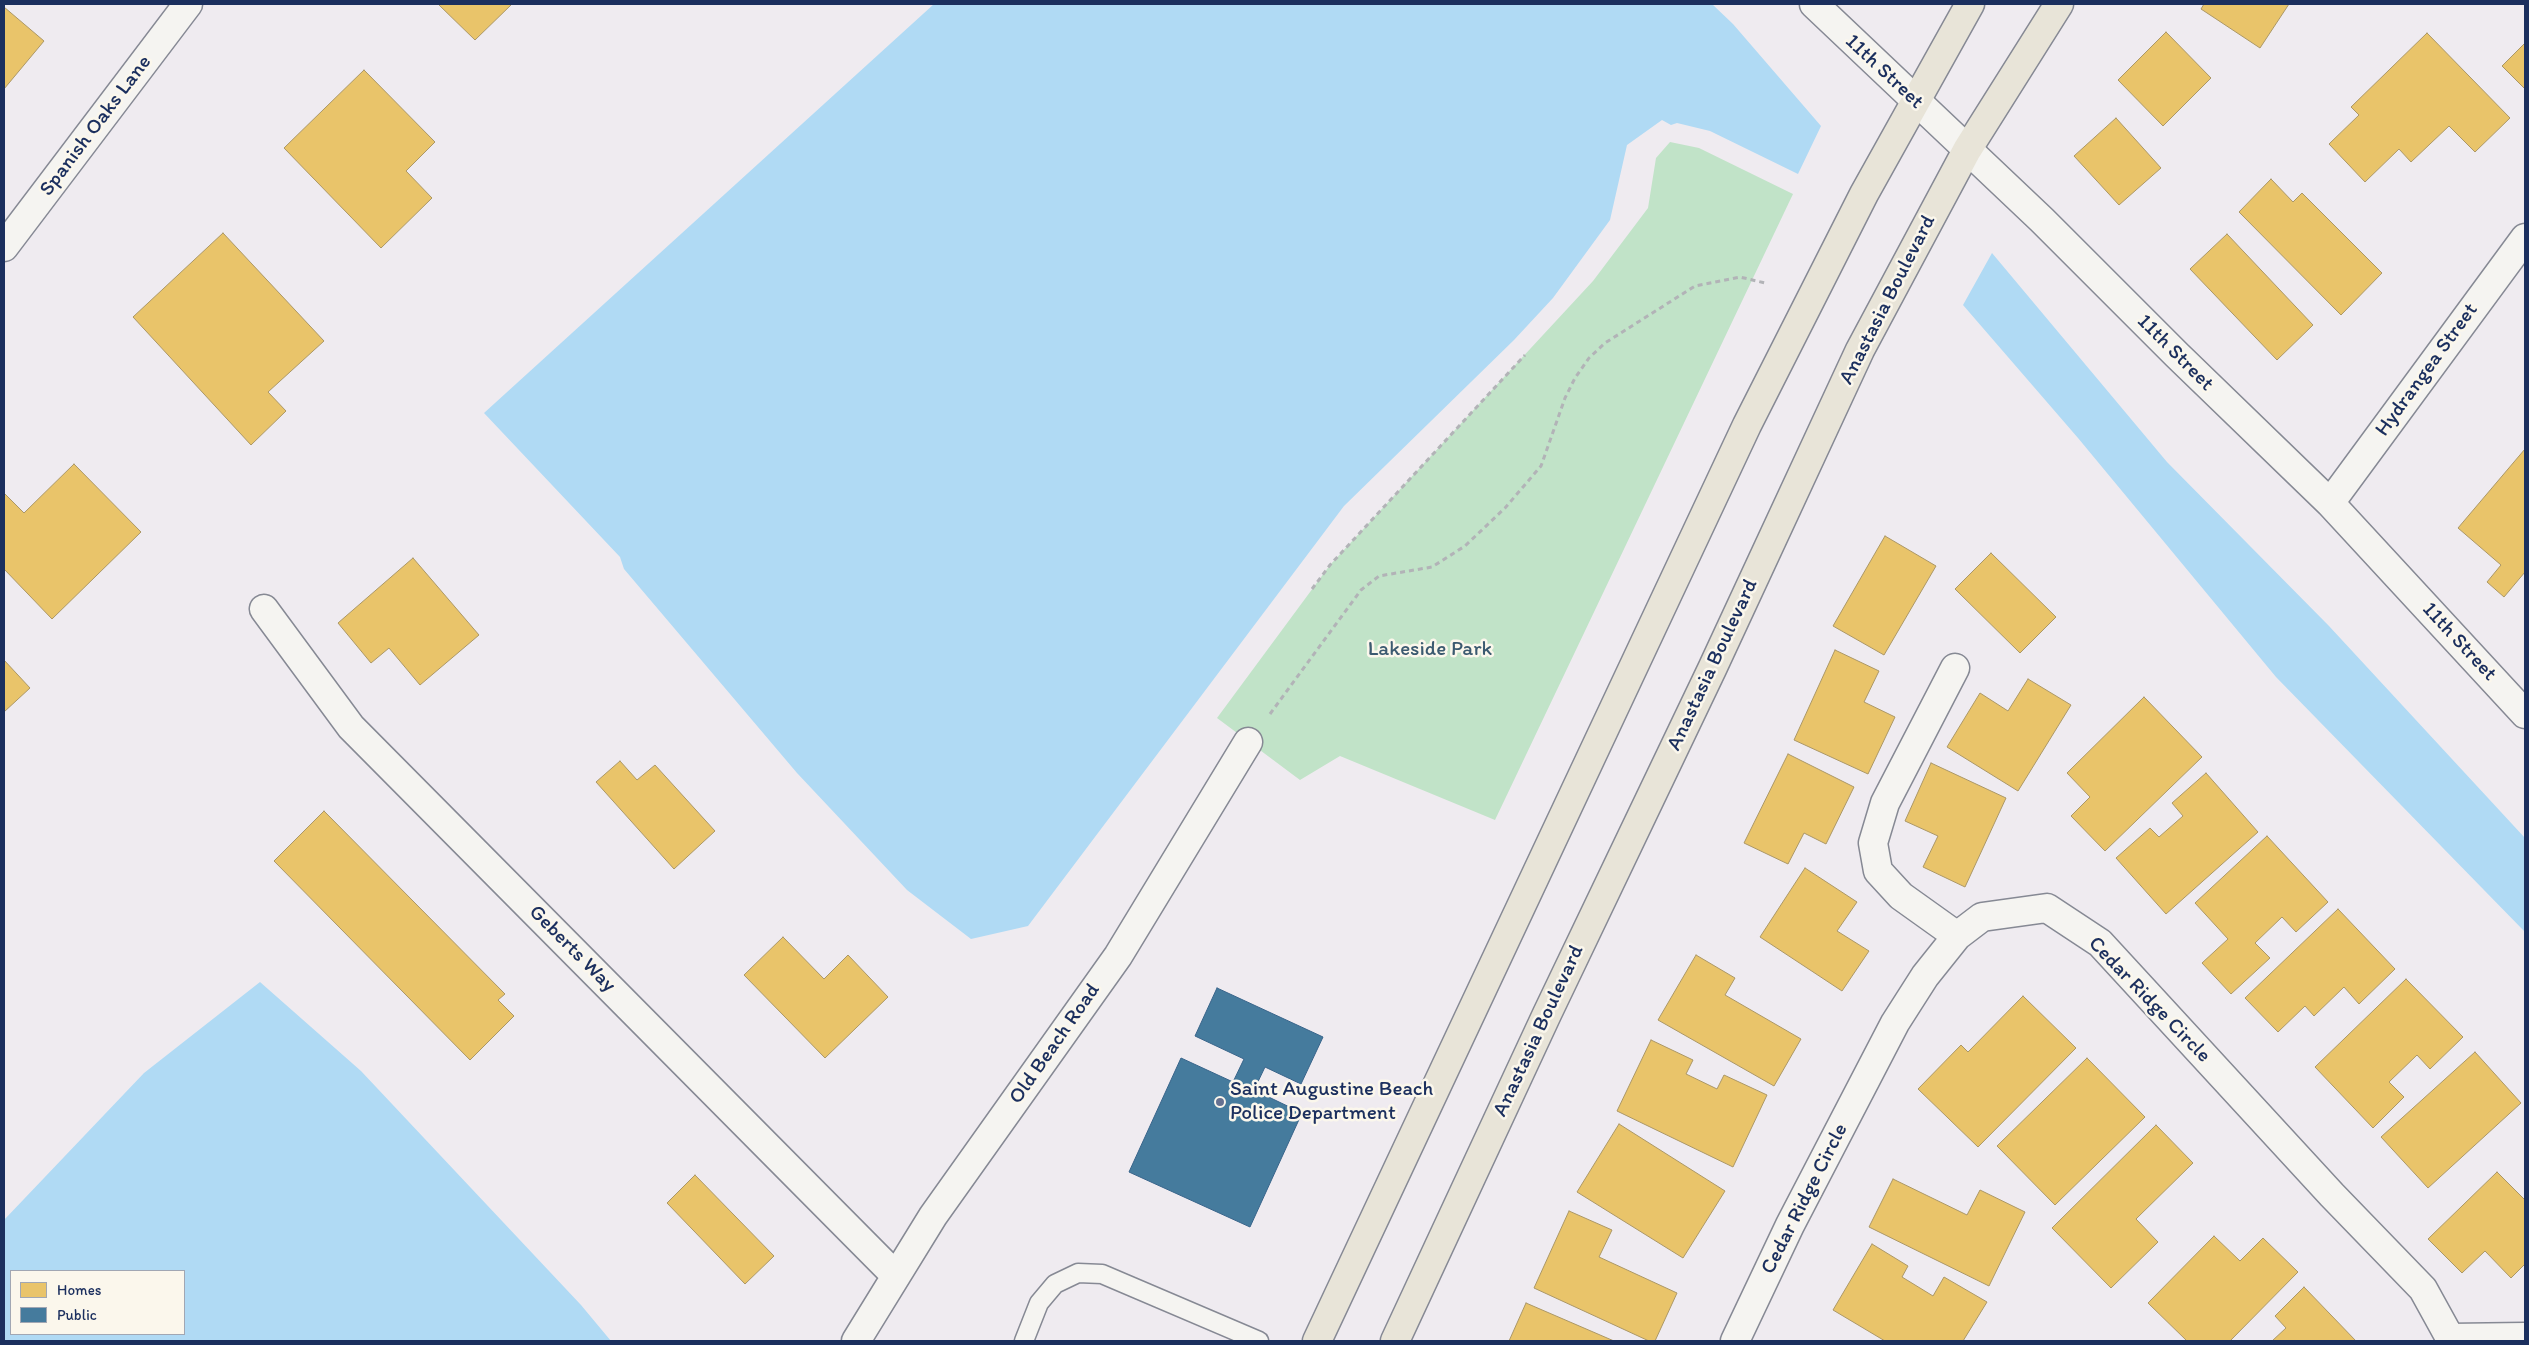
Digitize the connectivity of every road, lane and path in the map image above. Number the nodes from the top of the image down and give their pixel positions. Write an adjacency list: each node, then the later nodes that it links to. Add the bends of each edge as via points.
1 (188, 4): 8 (street, Spanish Oaks Lane)
2 (1814, 4): 5 (street, 11th Street)
3 (1970, 4): 5 (main road)
4 (2058, 4): 6 (main road, Anastasia Boulevard)
5 (1916, 101): 6 (street, 11th Street); 24 (main road, via 1864,194 1747,424)
6 (1967, 150): 11 (street, 11th Street); 25 (main road, Anastasia Boulevard, via 1860,350)
7 (2525, 238): 11 (street, Hydrangea Street)
8 (4, 247)
9 (1765, 283): 16 (path, via 1740,277 1695,286 1605,343 1575,378 1541,466 1505,508 1465,546 1432,567 1379,576 1361,590)
10 (1525, 355): 12 (path, via 1330,565)
11 (2330, 503): 15 (street, 11th Street)
12 (1312, 589)
13 (264, 609): 18 (street, Geberts Way, via 351,727)
14 (1955, 668): 17 (street, via 1886,803 1872,843 1878,871 1901,896)
15 (2525, 714)
16 (1248, 742): 18 (street, Old Beach Road, via 1118,956 933,1216)
17 (1957, 936): 20 (street, Cedar Ridge Circle, via 1982,917 2047,908 2100,943 2423,1289); 26 (street, Cedar Ridge Circle, via 1894,1023 1790,1225)
18 (896, 1276): 21 (street, Old Beach Road)
19 (2525, 1337): 20 (street)
20 (2449, 1340)
21 (856, 1341)
22 (1024, 1341): 23 (lane, via 1038,1303 1055,1284 1078,1273 1102,1274)
23 (1259, 1341)
24 (1318, 1341)
25 (1395, 1341)
26 (1735, 1341)

